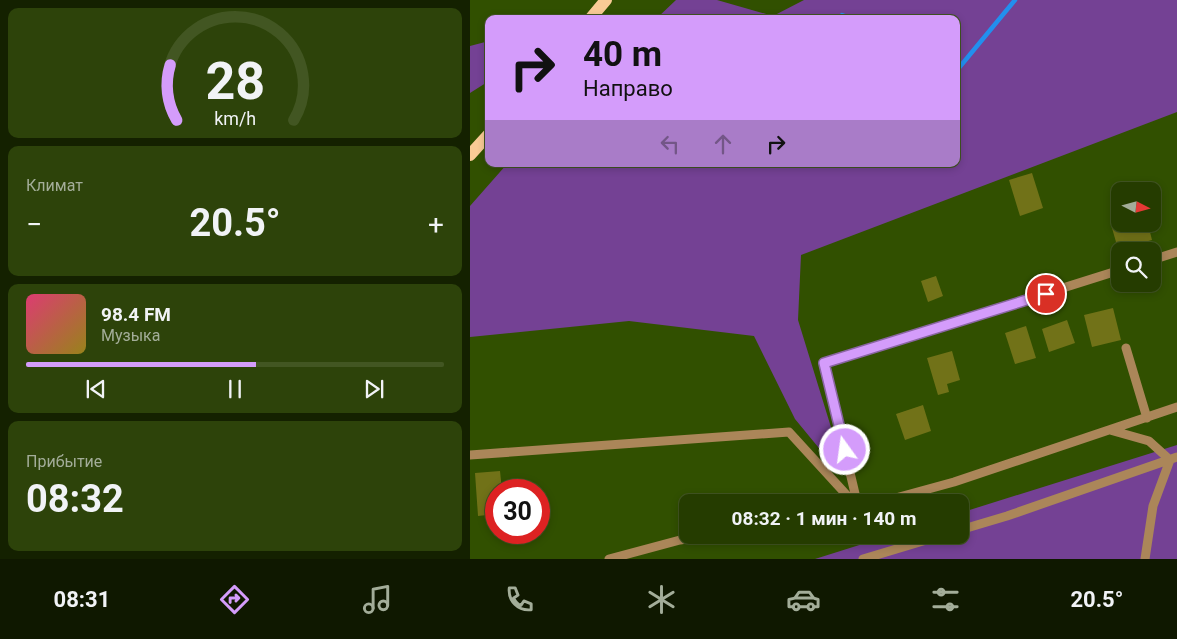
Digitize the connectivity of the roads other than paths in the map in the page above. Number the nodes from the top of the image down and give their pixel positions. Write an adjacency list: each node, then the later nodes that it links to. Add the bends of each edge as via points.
1 (606, 0): 2 (main road)
2 (593, 15)
3 (485, 139): 4 (main road)
4 (470, 156)
5 (1177, 252): 6 (street)
6 (1161, 257)
7 (1111, 273): 15 (street, via 824,363)
8 (1126, 348): 10 (street)
9 (1177, 408): 10 (street)
10 (1146, 418): 11 (street)
11 (1109, 430): 13 (street, via 1149,441); 16 (street)
12 (470, 455): 14 (street, via 789,432)
13 (1174, 458): 17 (street); 22 (street, via 1153,506)
14 (846, 494)
15 (856, 494)
16 (910, 494)
17 (969, 527)
18 (679, 540): 20 (street)
19 (913, 544): 21 (street)
20 (609, 559)
21 (863, 559)
22 (1145, 559)

